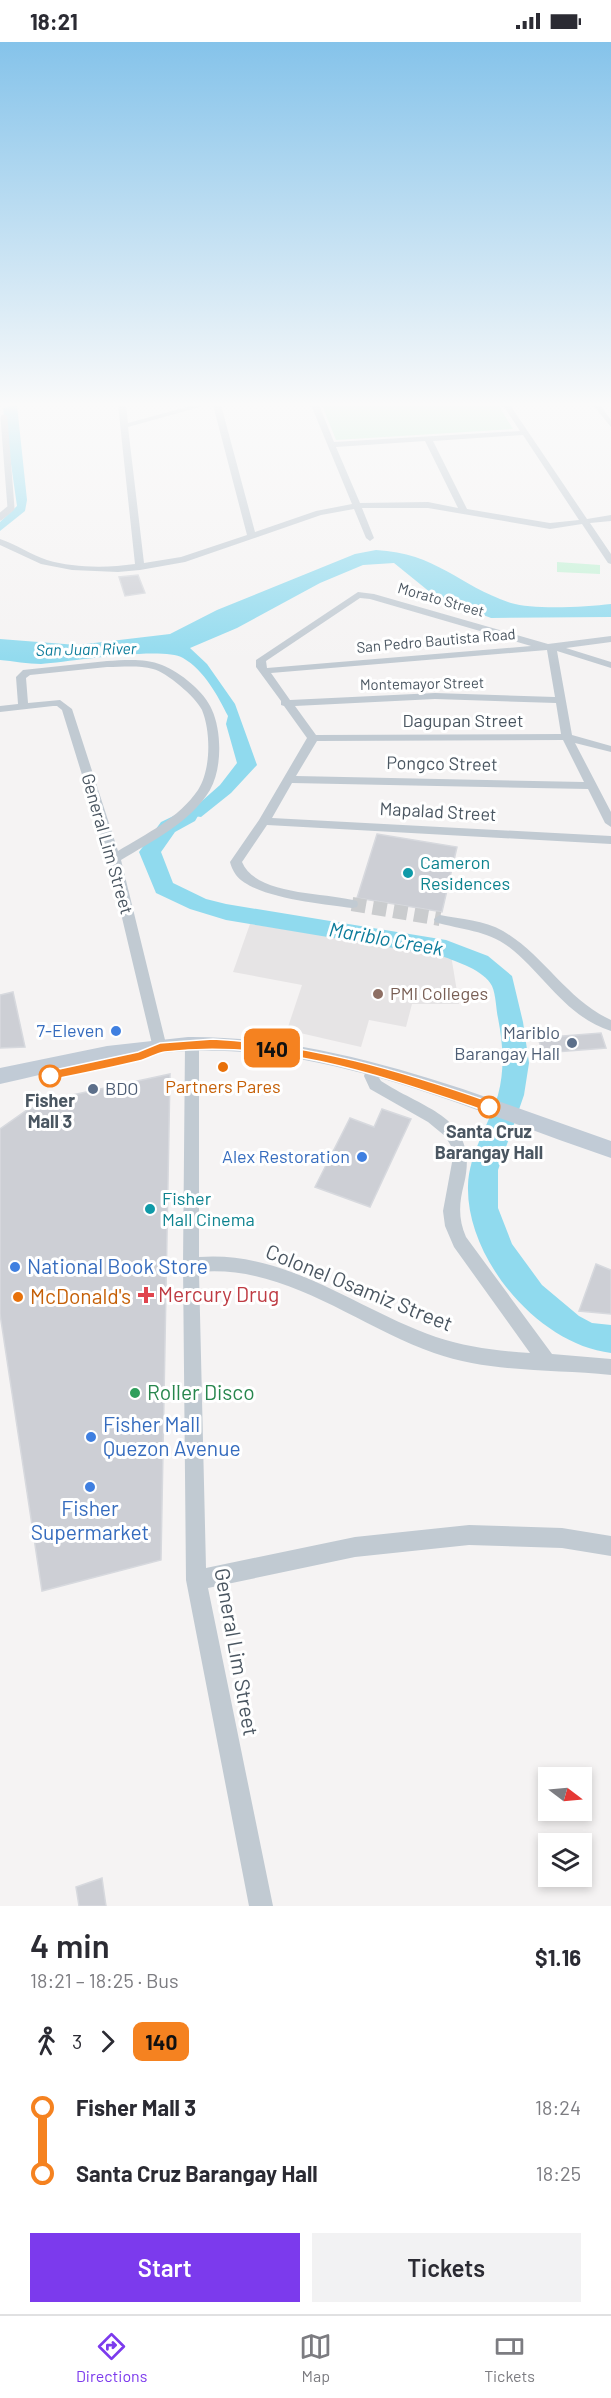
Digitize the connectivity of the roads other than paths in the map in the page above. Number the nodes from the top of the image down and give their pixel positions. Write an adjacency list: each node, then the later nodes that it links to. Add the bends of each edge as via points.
1 (10, 492): 9 (street, via 11,508)
2 (131, 492): 16 (street)
3 (240, 492): 12 (street)
4 (350, 492): 7 (street)
5 (454, 492): 8 (street)
6 (563, 492): 11 (street)
7 (356, 506): 8 (street, via 401,504); 12 (street, via 319,513); 13 (street)
8 (464, 512): 11 (street, via 538,526)
9 (0, 516)
10 (611, 518): 11 (street)
11 (583, 523): 15 (street)
12 (252, 537): 16 (street, via 198,556)
13 (370, 538)
14 (0, 542): 16 (street, via 44,562 72,567)
15 (611, 561)
16 (140, 567)
17 (611, 639): 18 (street, San Pedro Bautista Road)
18 (549, 647): 19 (street, Morato Street); 20 (street, San Pedro Bautista Road); 20 (street, Morato Street, via 360,594 261,660); 21 (street)
19 (611, 664)
20 (264, 671): 22 (street)
21 (559, 700): 22 (street, Montemayor Street, via 435,696); 25 (street)
22 (285, 703): 26 (street)
23 (23, 705): 24 (street, General Lim Street); 33 (street, General Lim Street, via 53,702 67,709); 33 (street, via 21,676 27,672 128,665 163,669 203,702 211,730 211,772 205,789 172,821)
24 (0, 709)
25 (567, 737): 26 (street, Dagupan Street); 27 (street, Dagupan Street); 29 (street)
26 (314, 738): 28 (street)
27 (611, 749)
28 (290, 779): 29 (street, Pongco Street); 30 (street)
29 (593, 786): 31 (street)
30 (264, 821): 32 (street, Mapalad Street); 34 (street, via 236,862 241,875 262,887)
31 (611, 823)
32 (611, 840)
33 (114, 859): 38 (street, General Lim Street)
34 (352, 904)
35 (440, 919): 36 (street, via 500,934 584,1012)
36 (611, 1027)
37 (192, 1044): 38 (main road); 39 (main road, via 278,1049); 43 (street, General Lim Street)
38 (160, 1048): 40 (main road, via 137,1048); 41 (main road, via 141,1056)
39 (374, 1069): 42 (main road); 44 (street, via 371,1076 375,1085 431,1116 455,1138 462,1157 450,1207 455,1233)
40 (0, 1076)
41 (0, 1087)
42 (611, 1150)
43 (191, 1265): 44 (street, Colonel Osamiz Street, via 224,1263 275,1275 436,1346 492,1358); 47 (street, General Lim Street)
44 (546, 1360): 45 (street, Colonel Osamiz Street)
45 (611, 1367)
46 (611, 1546): 47 (street, via 562,1538 469,1535 355,1547)
47 (195, 1580): 48 (street, General Lim Street)
48 (261, 1906)

